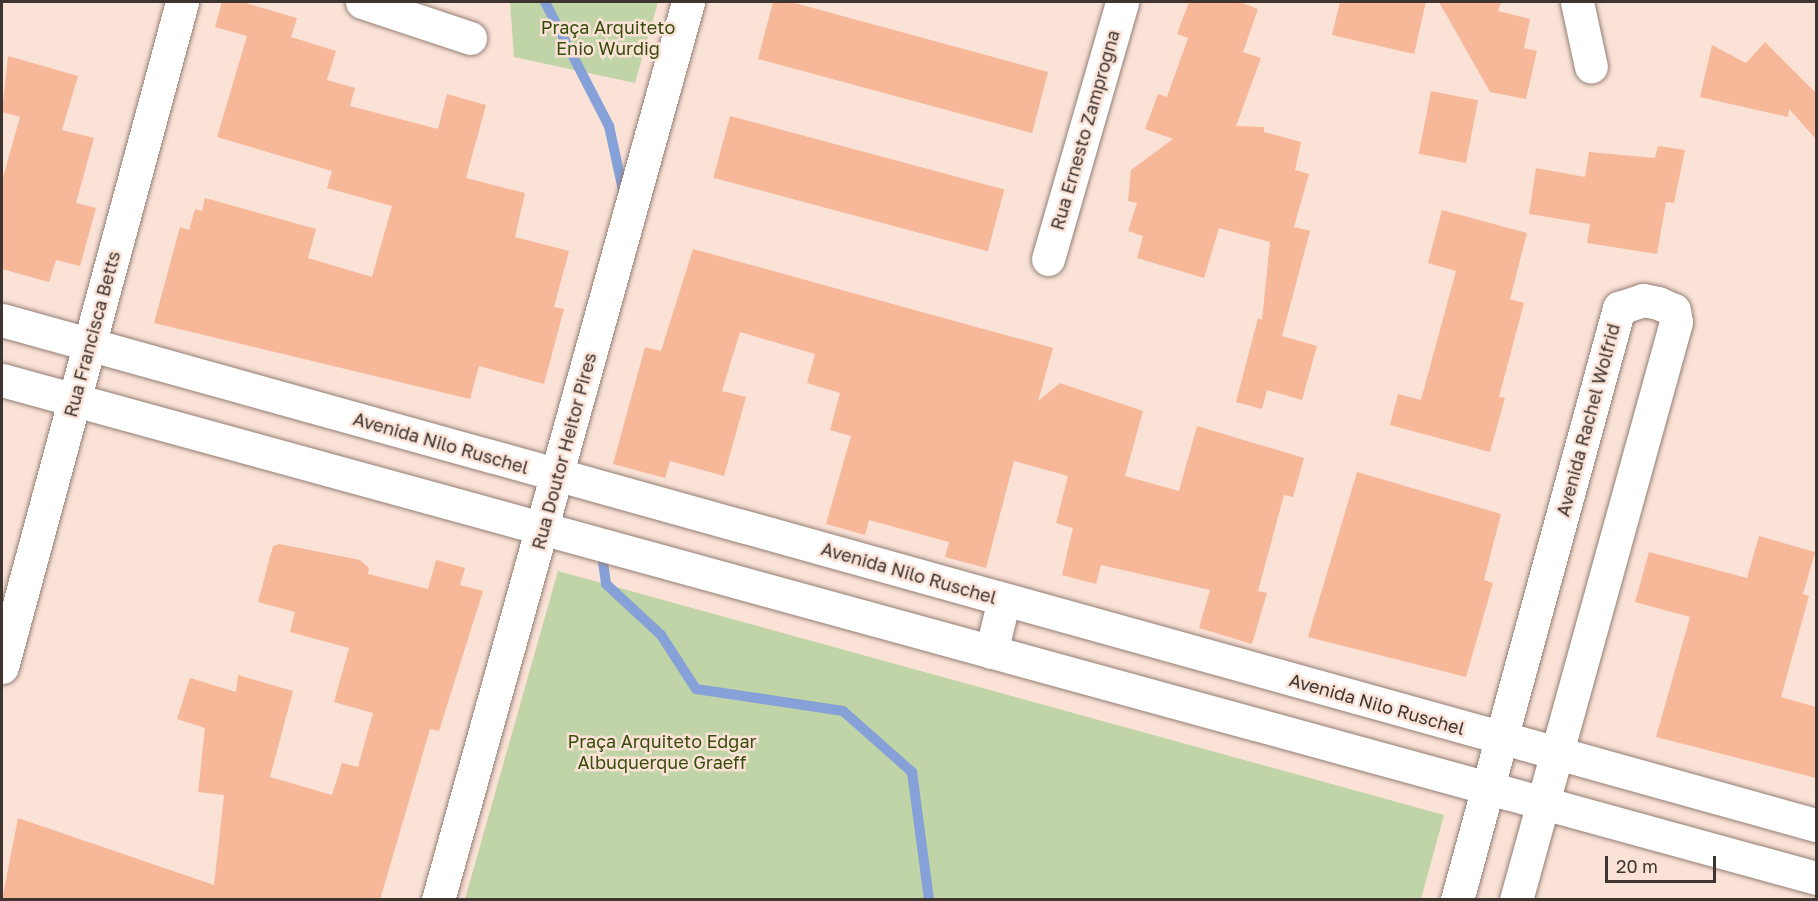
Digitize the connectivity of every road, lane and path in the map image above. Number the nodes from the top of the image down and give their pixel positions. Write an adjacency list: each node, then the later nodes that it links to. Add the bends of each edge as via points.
1 (182, 2): 10 (street, Rua Francisca Betts)
2 (362, 2): 6 (street)
3 (688, 2): 13 (street, Rua Doutor Heitor Pires)
4 (1122, 2): 8 (street, Rua Ernesto Zamprogna)
5 (1577, 2): 7 (street)
6 (470, 38)
7 (1592, 68)
8 (1048, 259)
9 (2, 320): 10 (street, Avenida Nilo Ruschel)
10 (89, 344): 12 (street, Rua Francisca Betts); 13 (street, Avenida Nilo Ruschel)
11 (2, 380): 12 (street)
12 (74, 400): 14 (street); 17 (street, Rua Francisca Betts)
13 (557, 475): 14 (street, Rua Doutor Heitor Pires); 15 (street, Avenida Nilo Ruschel)
14 (543, 529): 16 (street); 24 (street, Rua Doutor Heitor Pires)
15 (1004, 600): 16 (street); 18 (street, Avenida Nilo Ruschel)
16 (991, 652): 20 (street)
17 (2, 667)
18 (1503, 739): 19 (street, Avenida Nilo Ruschel); 19 (street, Avenida Rachel Wolfrid, via 1618,308 1643,300 1658,303 1674,310 1676,322); 20 (street, Avenida Rachel Wolfrid)
19 (1558, 753): 21 (street, Avenida Rachel Wolfrid); 22 (street, Avenida Nilo Ruschel)
20 (1488, 789): 21 (street); 25 (street, Avenida Rachel Wolfrid)
21 (1543, 804): 23 (street); 26 (street, Avenida Rachel Wolfrid)
22 (1816, 825)
23 (1816, 878)
24 (438, 900)
25 (1457, 900)
26 (1516, 900)

